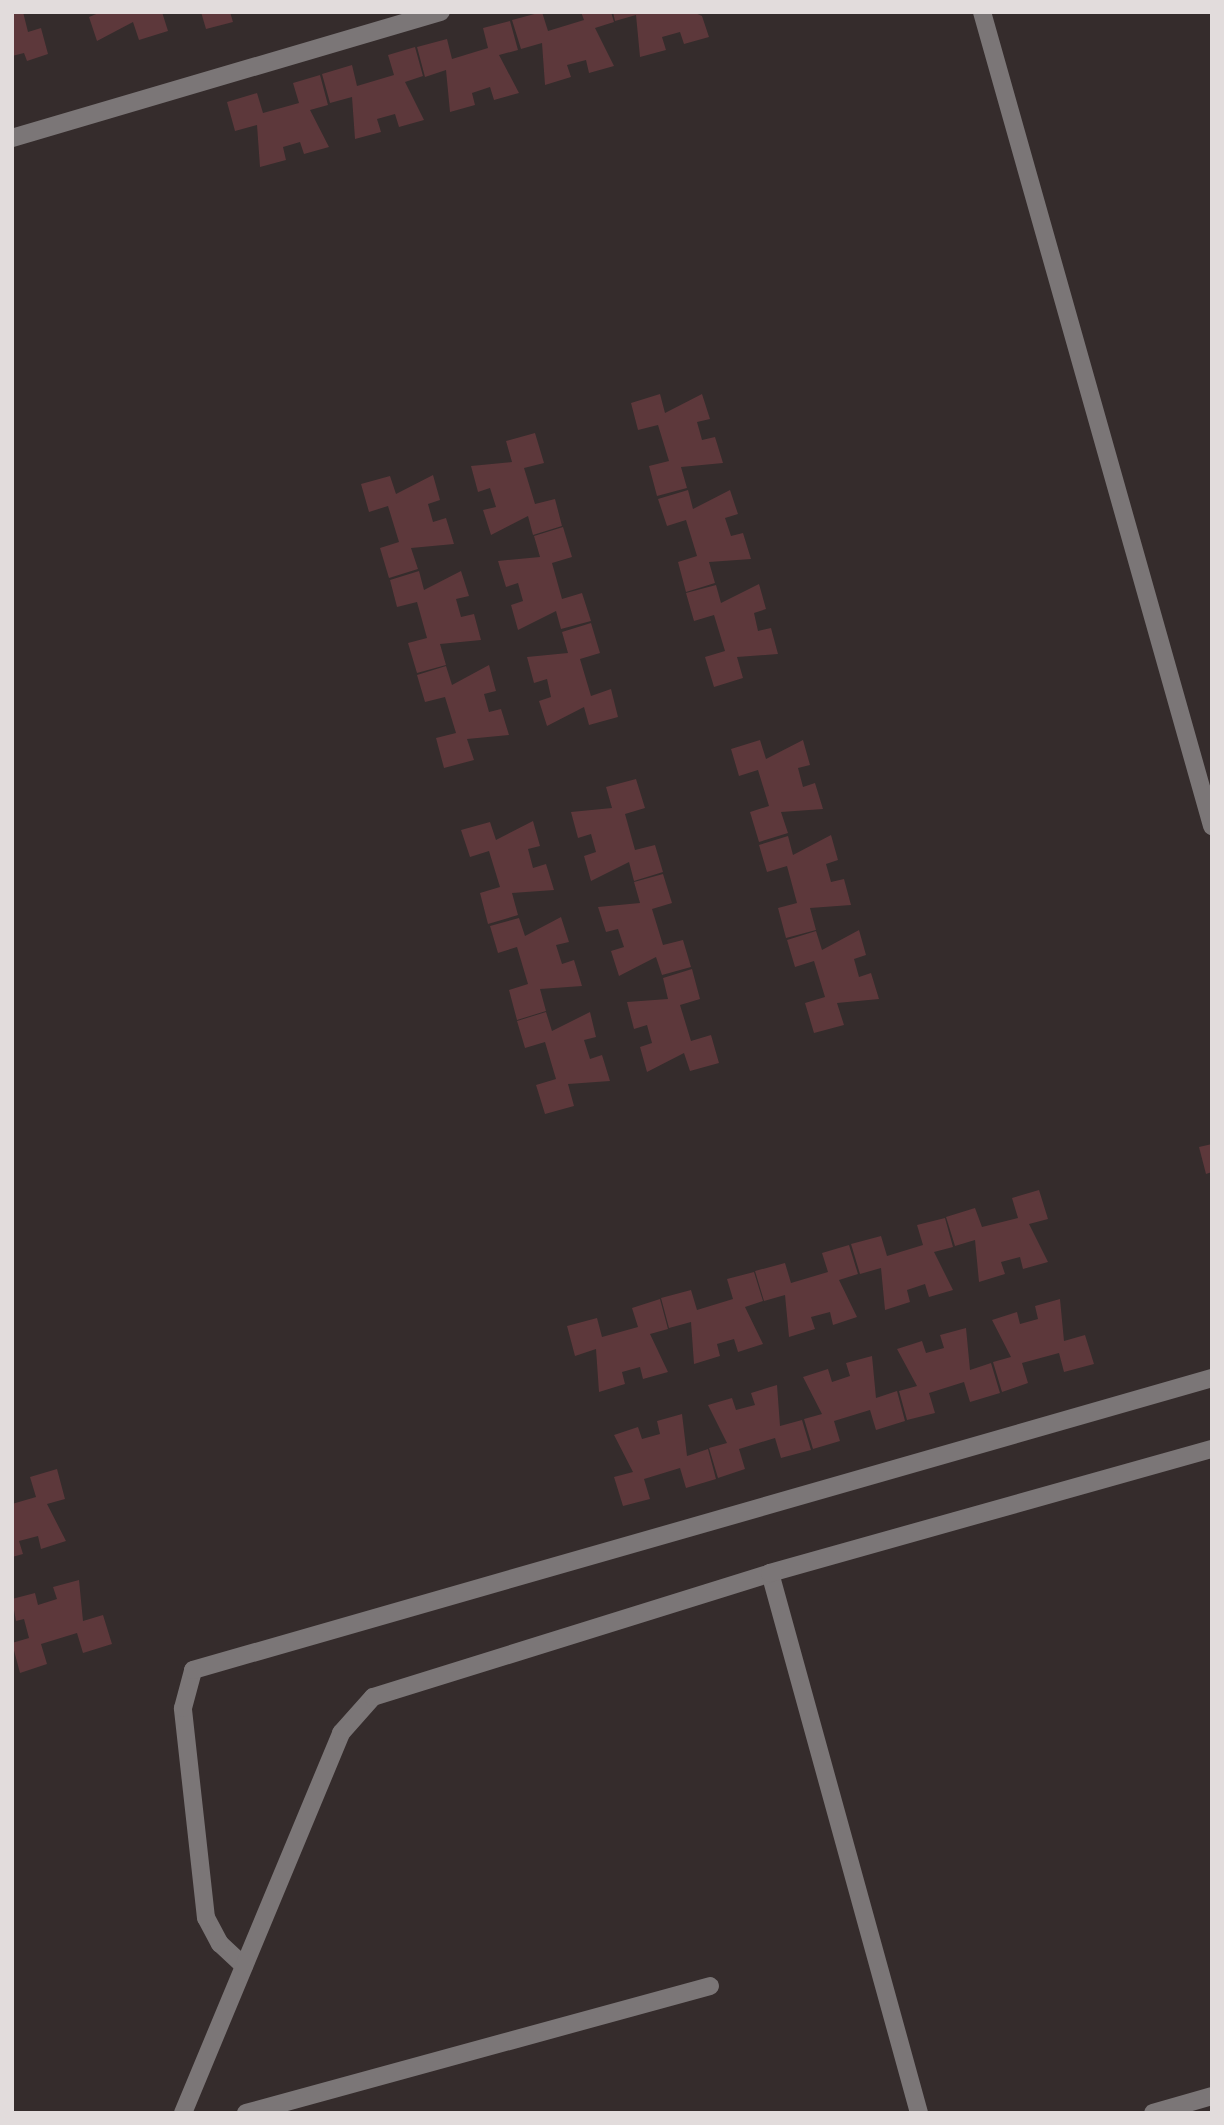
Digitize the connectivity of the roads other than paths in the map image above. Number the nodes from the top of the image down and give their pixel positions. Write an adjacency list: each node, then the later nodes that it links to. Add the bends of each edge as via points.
1 (441, 12): 3 (street)
2 (982, 12): 4 (street)
3 (12, 138)
4 (1212, 826)
5 (1212, 1378): 8 (street, via 193,1670 183,1708 206,1918 219,1944)
6 (1212, 1449): 7 (street)
7 (770, 1573): 8 (street, via 373,1698 341,1733); 13 (street)
8 (244, 1966): 11 (street)
9 (710, 1986): 12 (street)
10 (1212, 2096): 14 (street)
11 (183, 2113)
12 (246, 2113)
13 (919, 2113)
14 (1153, 2113)

